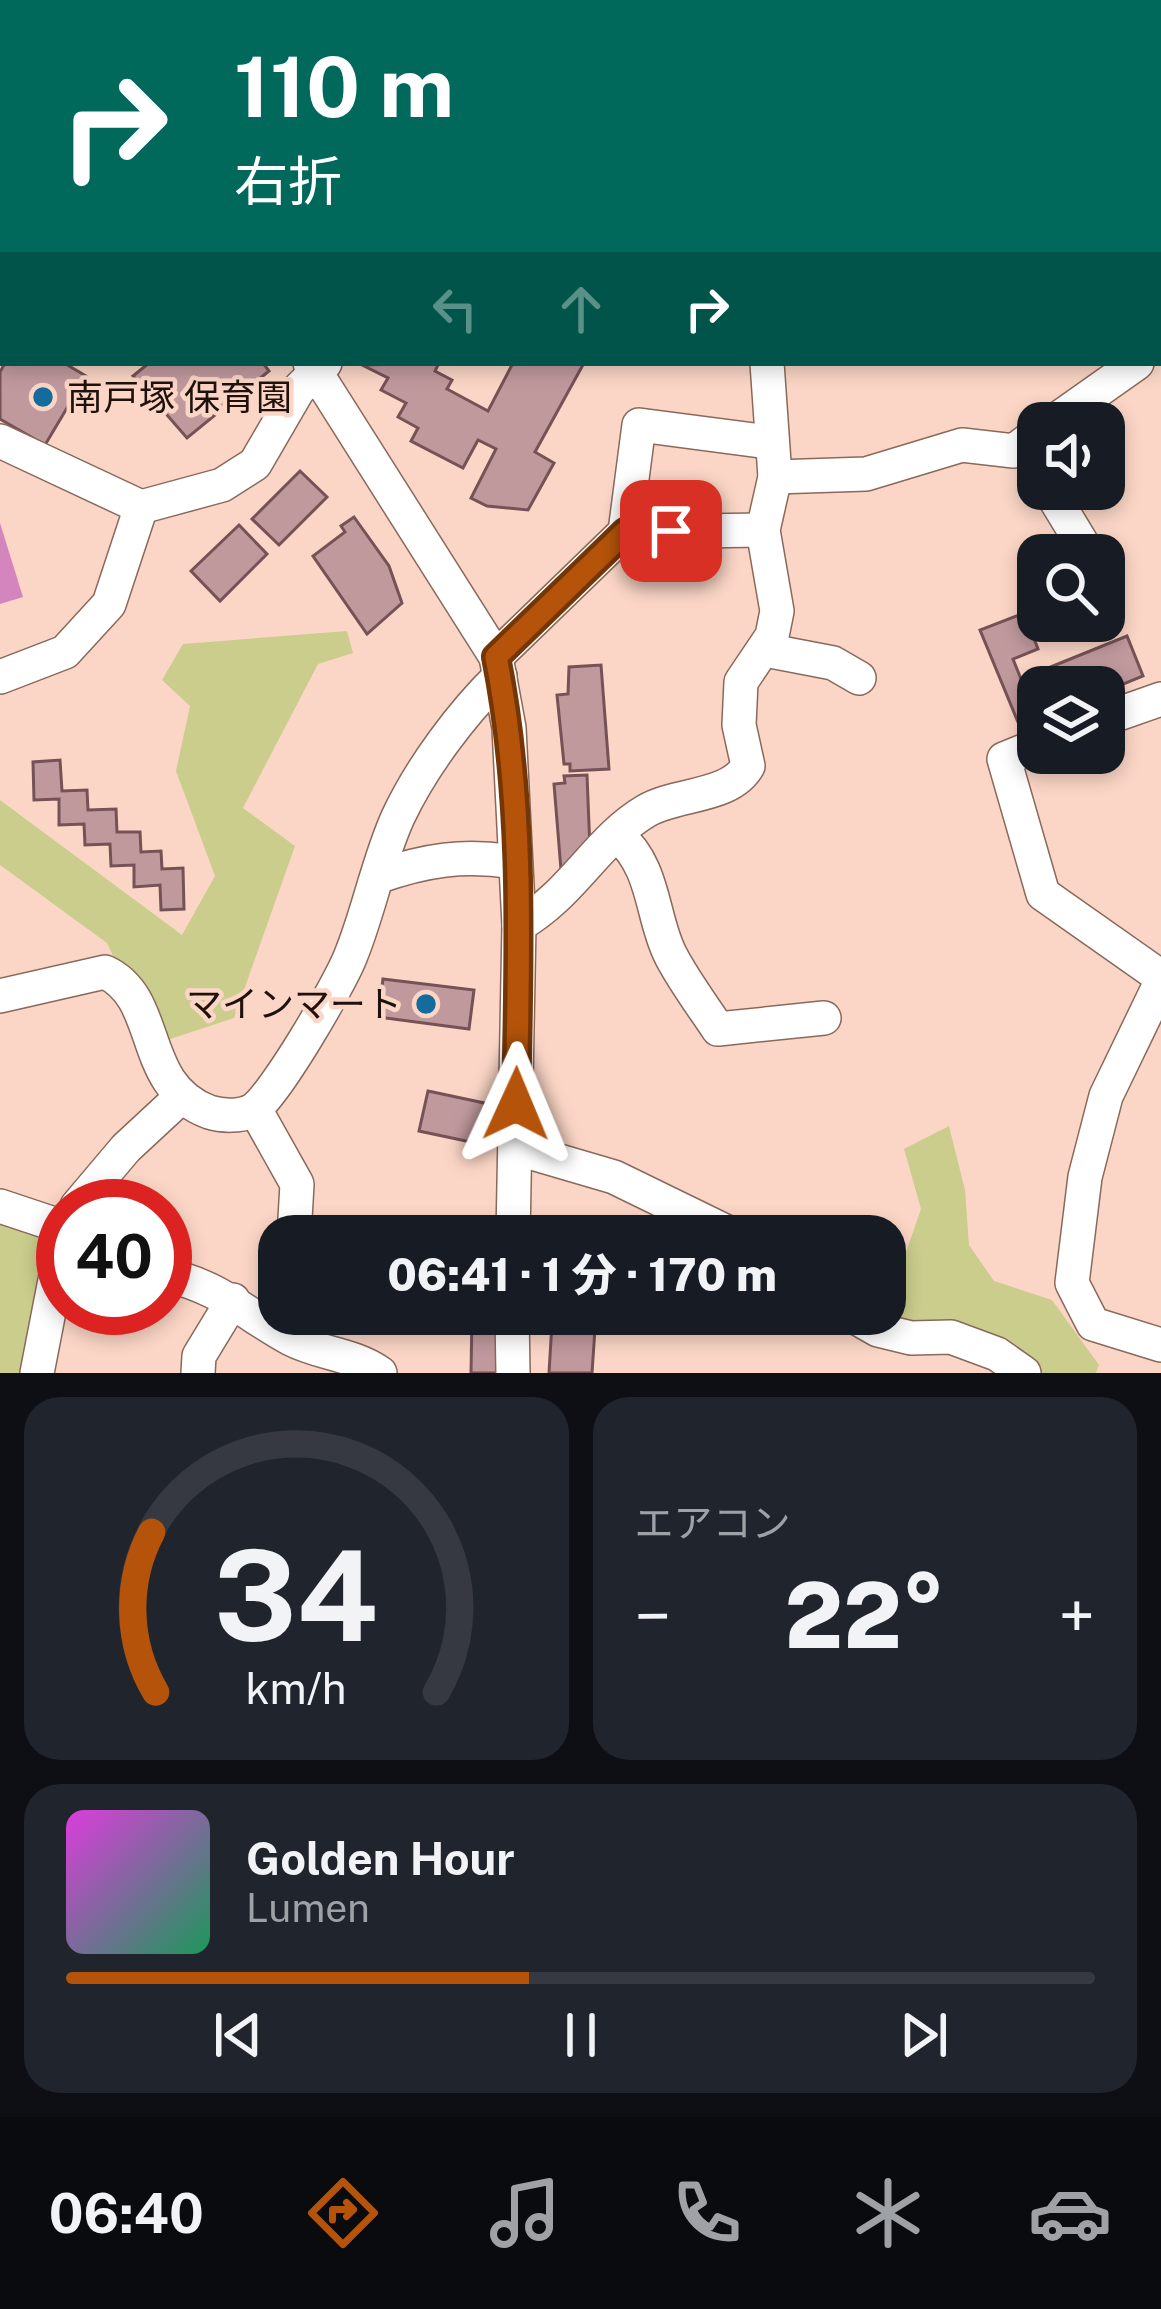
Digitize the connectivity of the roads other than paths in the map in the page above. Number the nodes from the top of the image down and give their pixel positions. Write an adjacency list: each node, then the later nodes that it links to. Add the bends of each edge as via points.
1 (317, 366): 9 (street, via 255,464 222,485); 13 (street)
2 (1133, 366): 4 (street)
3 (773, 368): 6 (street)
4 (1082, 402)
5 (0, 441): 9 (street)
6 (769, 442): 8 (street); 11 (street, via 639,425)
7 (1017, 442): 8 (street, via 962,445 866,474)
8 (775, 477): 10 (street)
9 (141, 507): 14 (street, via 109,604 65,652)
10 (763, 530): 11 (street); 12 (street, via 777,611)
11 (625, 532): 13 (street)
12 (765, 650): 15 (street, via 833,663); 19 (street, via 741,682 739,725 748,754 742,776 658,804)
13 (498, 667): 20 (street); 21 (street, via 399,814)
14 (0, 677)
15 (859, 678)
16 (1161, 699): 17 (street)
17 (1125, 712)
18 (1017, 754): 23 (street, via 1004,759 1043,894)
19 (617, 835): 22 (street, via 552,906); 25 (street, via 631,846 662,915 668,951 718,1029)
20 (514, 862): 21 (street, via 469,855); 22 (street)
21 (377, 877): 27 (street, via 351,956)
22 (519, 926): 28 (street)
23 (1161, 980): 42 (street, via 1106,1096 1085,1177 1072,1283 1093,1324)
24 (0, 996): 26 (street, via 84,972 121,979 138,1001 160,1070)
25 (824, 1018)
26 (182, 1097): 27 (street, via 230,1116); 29 (street)
27 (255, 1109): 31 (street, via 297,1184)
28 (515, 1148): 32 (street); 33 (street, via 614,1177)
29 (100, 1179)
30 (0, 1206): 34 (street)
31 (295, 1215)
32 (513, 1215)
33 (692, 1215)
34 (36, 1218)
35 (192, 1282): 36 (street)
36 (233, 1300): 37 (street); 44 (street)
37 (258, 1305)
38 (44, 1335): 43 (street)
39 (288, 1335): 45 (street)
40 (512, 1335): 46 (street)
41 (899, 1335): 47 (street, via 951,1337)
42 (1161, 1345)
43 (37, 1373)
44 (198, 1373)
45 (380, 1373)
46 (513, 1373)
47 (1024, 1373)

